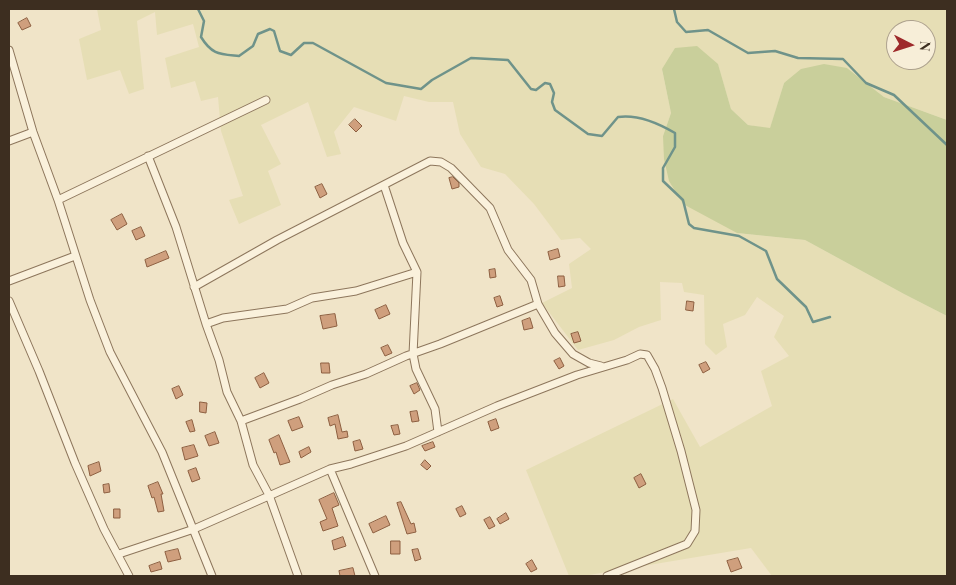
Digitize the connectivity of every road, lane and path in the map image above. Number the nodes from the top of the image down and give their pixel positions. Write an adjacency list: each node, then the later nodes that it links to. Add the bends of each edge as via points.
1 (9, 50): 3 (street)
2 (266, 100): 5 (street)
3 (33, 132): 4 (street); 7 (street)
4 (9, 141)
5 (148, 156): 7 (street); 11 (street, via 176,227)
6 (384, 185): 9 (street, via 403,243); 11 (street, via 238,260); 13 (street, via 430,161 441,162 451,168 490,208 508,250 531,280)
7 (58, 200): 8 (street)
8 (75, 256): 10 (street); 21 (street, via 110,352 162,452)
9 (417, 272): 14 (street, via 356,291 312,298 287,309 223,318); 15 (street)
10 (9, 281)
11 (194, 287): 14 (street)
12 (9, 301): 22 (street, via 75,463 104,529)
13 (538, 304): 15 (street); 16 (street, via 555,333 573,354)
14 (206, 324): 17 (street, via 227,392)
15 (413, 354): 17 (street); 18 (street, via 416,369 435,409)
16 (603, 366): 18 (street); 27 (street, via 640,354 647,355 666,400 696,510 695,531 687,544)
17 (242, 421): 20 (street, via 253,465)
18 (438, 432): 19 (street, via 406,446)
19 (330, 469): 20 (street); 26 (street)
20 (269, 495): 21 (street); 25 (street)
21 (194, 528): 22 (street); 24 (street)
22 (119, 554): 23 (street)
23 (129, 576)
24 (212, 576)
25 (298, 576)
26 (375, 576)
27 (607, 576)

